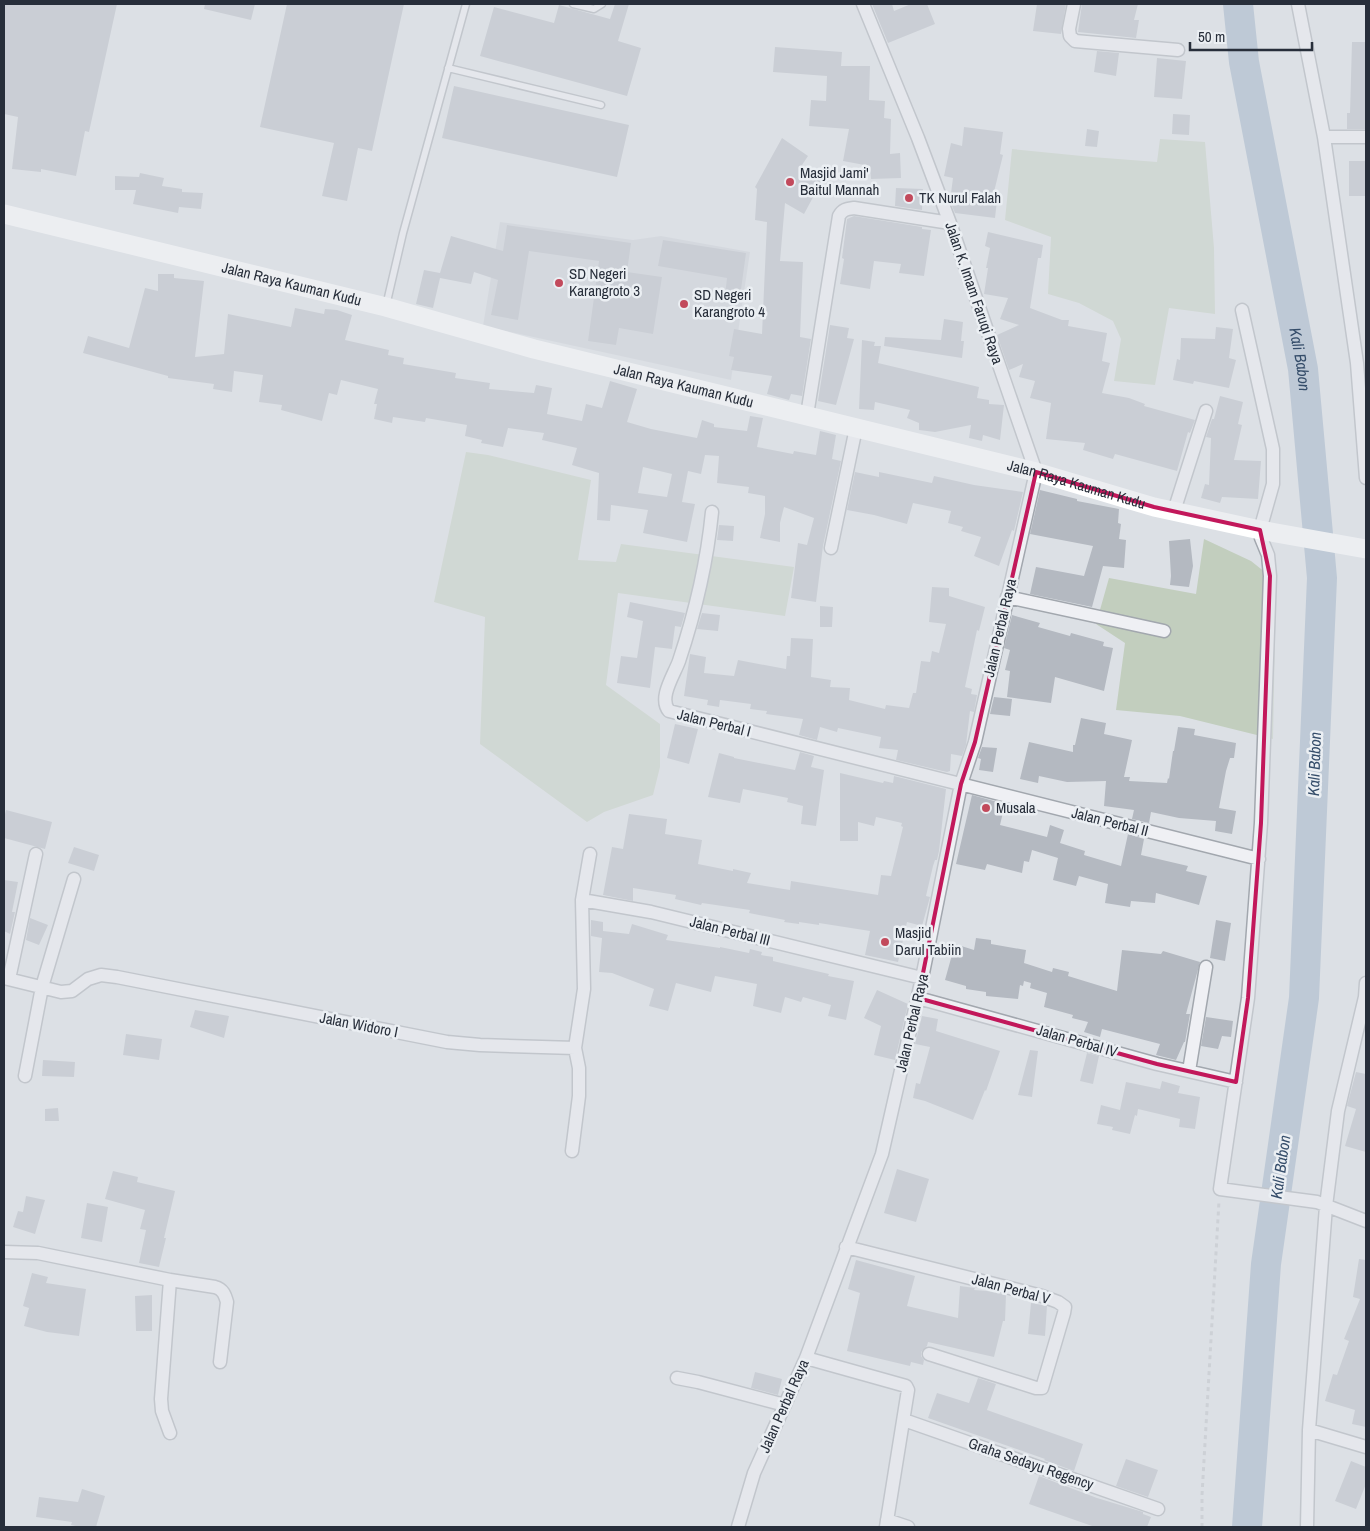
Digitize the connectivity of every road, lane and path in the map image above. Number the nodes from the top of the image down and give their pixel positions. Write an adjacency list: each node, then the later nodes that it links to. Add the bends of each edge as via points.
1 (466, 4): 8 (lane)
2 (573, 4): 3 (lane, via 594,9)
3 (602, 4)
4 (863, 4): 13 (street, Jalan K. Imam Faruqi Raya)
5 (1074, 4): 7 (street, via 1069,29 1070,36 1076,41)
6 (1298, 4): 10 (street)
7 (1178, 50)
8 (448, 68): 9 (lane); 14 (lane)
9 (601, 106)
10 (1324, 137): 11 (street); 16 (street)
11 (1366, 137)
12 (4, 214): 14 (street, Jalan Raya Kauman Kudu)
13 (950, 223): 18 (street, via 854,208 846,209 839,216); 20 (street, Jalan K. Imam Faruqi Raya)
14 (386, 308): 18 (street, Jalan Raya Kauman Kudu, via 534,349)
15 (1242, 310): 24 (street, via 1273,449 1273,484)
16 (1362, 363): 21 (street)
17 (1206, 411): 22 (street)
18 (807, 416): 19 (street, Jalan Raya Kauman Kudu)
19 (856, 428): 20 (street, Jalan Raya Kauman Kudu); 25 (street)
20 (1036, 472): 22 (street, Jalan Raya Kauman Kudu); 27 (street, Jalan Perbal Raya)
21 (1366, 478)
22 (1174, 511): 24 (street, Jalan Raya Kauman Kudu)
23 (712, 512): 29 (street, Jalan Perbal I, via 704,571 680,658 665,696 669,711)
24 (1263, 530): 26 (street, Jalan Raya Kauman Kudu); 32 (street, via 1261,538 1268,555 1270,576)
25 (830, 548)
26 (1366, 549)
27 (1007, 597): 28 (street); 29 (street, Jalan Perbal Raya, via 974,742)
28 (1164, 630)
29 (961, 784): 32 (street, Jalan Perbal II); 37 (street, Jalan Perbal Raya)
30 (36, 854): 36 (street)
31 (590, 854): 34 (street)
32 (1259, 859): 45 (street, via 1248,998)
33 (74, 879): 39 (street)
34 (582, 900): 37 (street, Jalan Perbal III, via 651,912); 42 (street, via 584,989)
35 (1206, 967): 43 (street)
36 (6, 978): 39 (street, Jalan Widoro I)
37 (922, 978): 40 (street, Jalan Perbal Raya)
38 (1366, 983): 41 (street)
39 (42, 987): 42 (street, Jalan Widoro I, via 72,991 100,975 447,1042); 44 (street)
40 (918, 998): 43 (street, Jalan Perbal IV); 50 (street, Jalan Perbal Raya, via 882,1154)
41 (1363, 1024): 48 (street, via 1338,1111)
42 (575, 1048): 46 (street, via 580,1078)
43 (1189, 1071): 45 (street, Jalan Perbal IV)
44 (25, 1076)
45 (1236, 1082): 47 (street)
46 (572, 1151)
47 (1220, 1189): 48 (street); 66 (path)
48 (1322, 1204): 49 (street); 59 (street)
49 (1366, 1221)
50 (846, 1247): 53 (street, Jalan Perbal V, via 1042,1296 1065,1306 1042,1388); 54 (street, Jalan Perbal Raya)
51 (4, 1252): 52 (street, via 38,1253)
52 (170, 1280): 55 (street, via 219,1288 224,1294 228,1302); 60 (street, via 161,1399)
53 (929, 1354)
54 (806, 1358): 57 (street, Jalan Perbal Raya); 58 (street, via 903,1383 908,1390)
55 (220, 1362)
56 (677, 1378): 57 (street)
57 (785, 1405): 64 (street, Jalan Perbal Raya, via 754,1473)
58 (904, 1420): 62 (street, Graha Sedayu Regency); 63 (street)
59 (1309, 1430): 61 (street); 67 (street)
60 (170, 1432)
61 (1366, 1448)
62 (1158, 1508)
63 (886, 1524): 65 (street)
64 (738, 1527)
65 (908, 1527)
66 (1202, 1527)
67 (1307, 1527)

